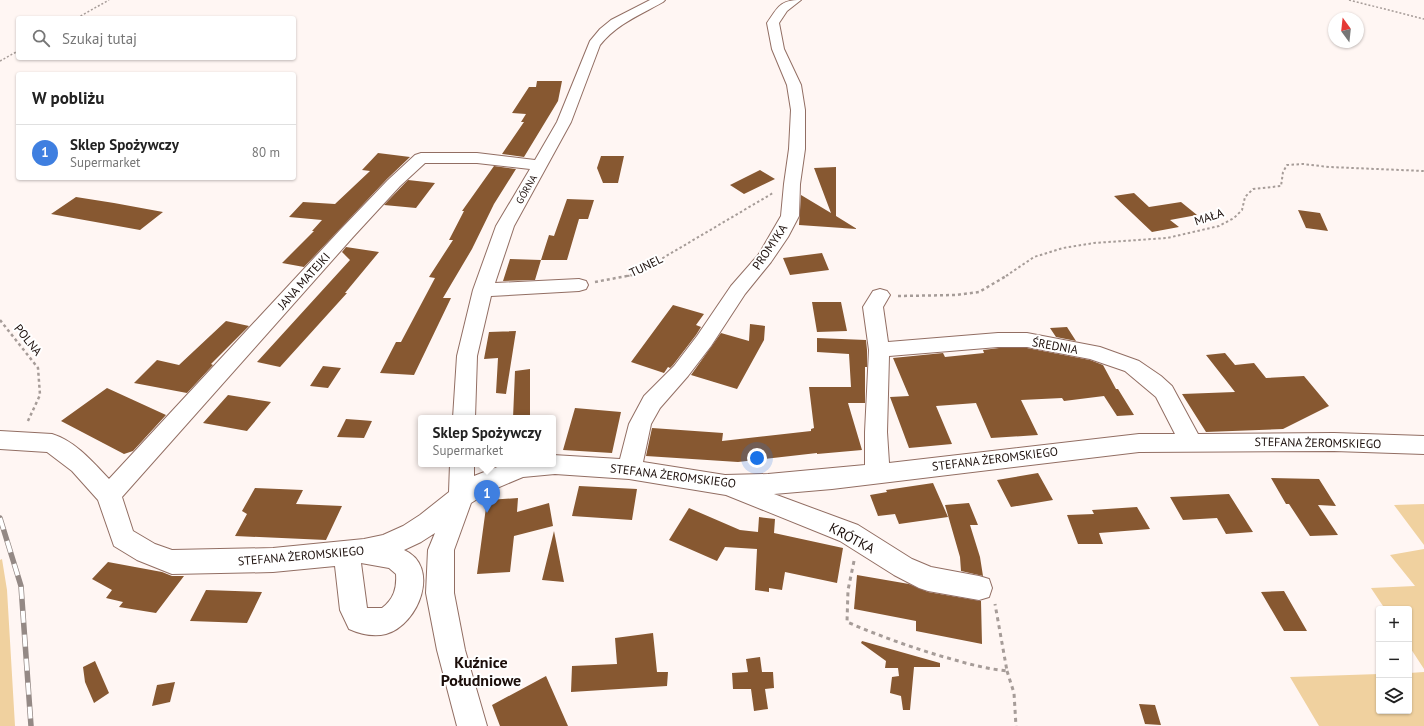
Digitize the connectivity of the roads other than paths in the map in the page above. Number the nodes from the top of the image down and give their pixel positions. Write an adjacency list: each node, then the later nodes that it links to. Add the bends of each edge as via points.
1 (658, 0): 3 (street, GÓRNA, via 615,23 594,44 564,122)
2 (795, 0): 15 (street, PROMYKA, via 783,9 773,23 778,50 794,85 798,110 797,149 784,191 790,216 765,258 738,290 681,371 652,402 640,424)
3 (540, 165): 5 (street, GÓRNA, via 505,226); 18 (street, JANA MATEJKI, via 477,158 420,158 347,233)
4 (579, 285): 5 (street)
5 (483, 290): 8 (street, GÓRNA, via 467,356)
6 (880, 295): 7 (street, via 874,306)
7 (879, 350): 10 (street, ŚREDNIA, via 1027,340 1093,352 1132,366 1164,392); 16 (street)
8 (464, 415)
9 (10, 440): 18 (street, STEFANA ŻEROMSKIEGO, via 52,443 80,464)
10 (1191, 442): 11 (street, STEFANA ŻEROMSKIEGO); 16 (street, STEFANA ŻEROMSKIEGO, via 1139,443)
11 (1424, 445)
12 (556, 464): 15 (street, STEFANA ŻEROMSKIEGO)
13 (462, 467): 19 (street)
14 (529, 467): 19 (street, STEFANA ŻEROMSKIEGO, via 481,484)
15 (629, 469): 17 (street, STEFANA ŻEROMSKIEGO)
16 (877, 473): 17 (street, STEFANA ŻEROMSKIEGO, via 832,479)
17 (725, 485): 20 (street, KRÓTKA, via 849,533 903,567 928,578)
18 (108, 495): 19 (street, STEFANA ŻEROMSKIEGO, via 123,538 146,552 172,562 273,560 355,552 386,546 429,523)
19 (461, 497): 21 (street, via 441,550 440,593 451,650)
20 (979, 588)
21 (472, 726)

